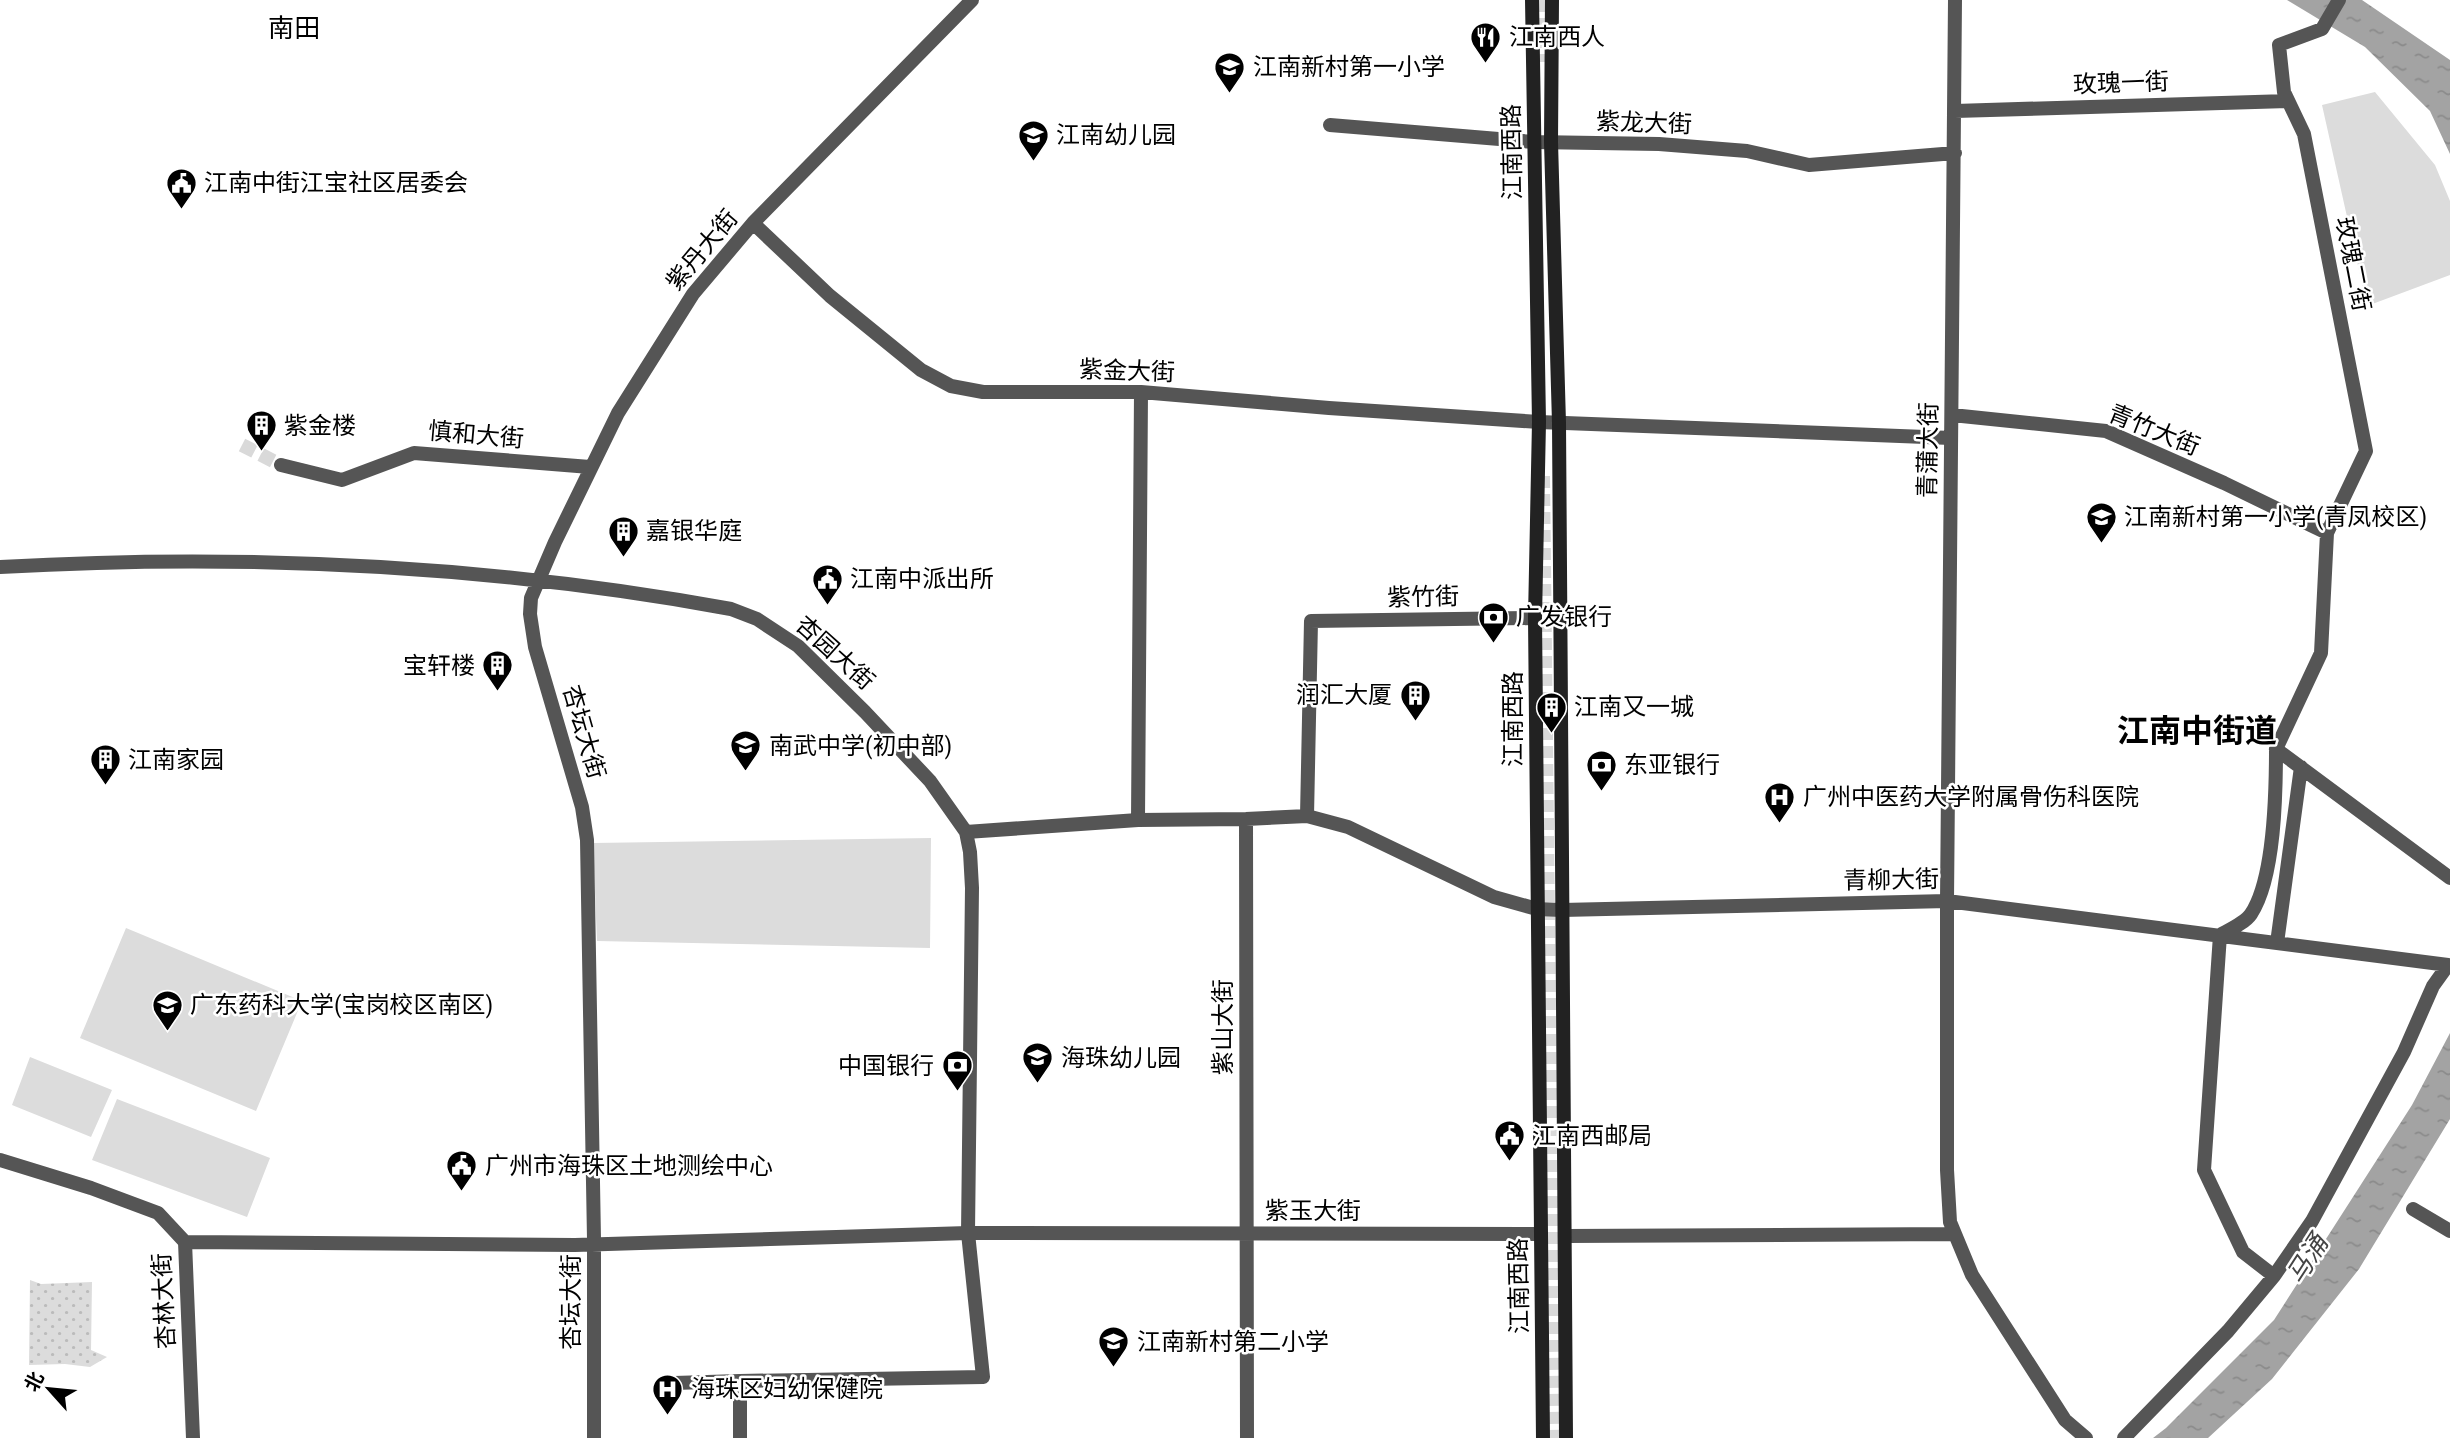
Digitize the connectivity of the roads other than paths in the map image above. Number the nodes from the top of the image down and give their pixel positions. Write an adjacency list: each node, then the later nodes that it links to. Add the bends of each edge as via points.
1 (972, 0): 12 (street, 紫丹大街)
2 (1532, 0): 9 (main road, 江南西路)
3 (1552, 0): 10 (main road)
4 (1955, 0): 7 (street, 青蒲大街)
5 (2339, 0): 6 (street, 玫瑰二街, via 2322,29 2279,45)
6 (2288, 100): 7 (street, 玫瑰一街); 20 (street, 玫瑰二街, via 2304,134 2366,451)
7 (1955, 111): 11 (street, 青蒲大街)
8 (1330, 125): 9 (street, 紫龙大街)
9 (1534, 142): 10 (street, 紫龙大街); 15 (main road, 江南西路)
10 (1551, 142): 11 (street, 紫龙大街, via 1747,151 1809,166); 16 (main road)
11 (1955, 153): 14 (street, 青蒲大街)
12 (753, 223): 13 (street, 紫金大街, via 830,296 921,370 951,386 984,393); 19 (street, 紫丹大街, via 668,331)
13 (1141, 392): 15 (street, 紫金大街); 27 (street)
14 (1952, 415): 17 (street, 青蒲大街); 20 (street, 青竹大街, via 2106,431)
15 (1539, 422): 16 (street, 紫金大街); 23 (main road, 江南西路)
16 (1559, 423): 17 (street); 33 (main road)
17 (1951, 438): 31 (street, 青蒲大街)
18 (281, 465): 19 (street, 慎和大街, via 342,480 414,453)
19 (590, 467): 22 (street, 紫丹大街)
20 (2327, 533): 24 (street, via 2321,653)
21 (0, 567): 22 (street, via 262,561)
22 (538, 580): 29 (street, 杏园大街, via 731,609 778,631 820,666 930,781); 45 (street, 杏坛大街, via 530,614 536,647 574,776 587,840)
23 (1535, 618): 26 (street, 紫竹街, via 1311,621); 32 (main road, 江南西路)
24 (2276, 749): 25 (street); 34 (street, via 2276,808 2263,889 2250,916)
25 (2301, 767): 30 (street); 35 (street)
26 (1307, 816): 28 (street); 32 (street, via 1358,831 1494,897)
27 (1138, 820): 28 (street); 29 (street)
28 (1246, 820): 40 (street, 紫山大街)
29 (966, 832): 39 (street, via 972,888)
30 (2450, 878)
31 (1947, 901): 33 (street, 青柳大街); 34 (street, 青柳大街); 42 (street, 青蒲大街, via 1947,1170)
32 (1537, 909): 33 (street); 41 (main road, 江南西路)
33 (1562, 910): 43 (main road)
34 (2220, 935): 35 (street, 青柳大街); 46 (street, via 2204,1170 2243,1252)
35 (2277, 943): 46 (street, 青柳大街, via 2448,965 2312,1221)
36 (0, 1160): 44 (street, 杏林大街, via 159,1213)
37 (2413, 1209): 38 (street)
38 (2450, 1231)
39 (968, 1233): 40 (street); 45 (street); 47 (street, via 983,1377)
40 (1246, 1234): 41 (street, 紫玉大街); 52 (street, 紫玉大街)
41 (1541, 1234): 53 (main road, 江南西路)
42 (1955, 1234): 43 (street); 55 (street, 青蒲大街, via 1972,1275 2029,1364 2065,1420)
43 (1566, 1236): 54 (main road)
44 (185, 1242): 45 (street); 49 (street, 杏林大街)
45 (594, 1244): 50 (street, 杏坛大街)
46 (2274, 1276): 56 (street, via 2228,1331)
47 (740, 1381): 48 (street); 51 (street)
48 (674, 1383)
49 (193, 1438)
50 (594, 1438)
51 (740, 1438)
52 (1247, 1438)
53 (1543, 1438)
54 (1566, 1438)
55 (2086, 1438)
56 (2124, 1438)

